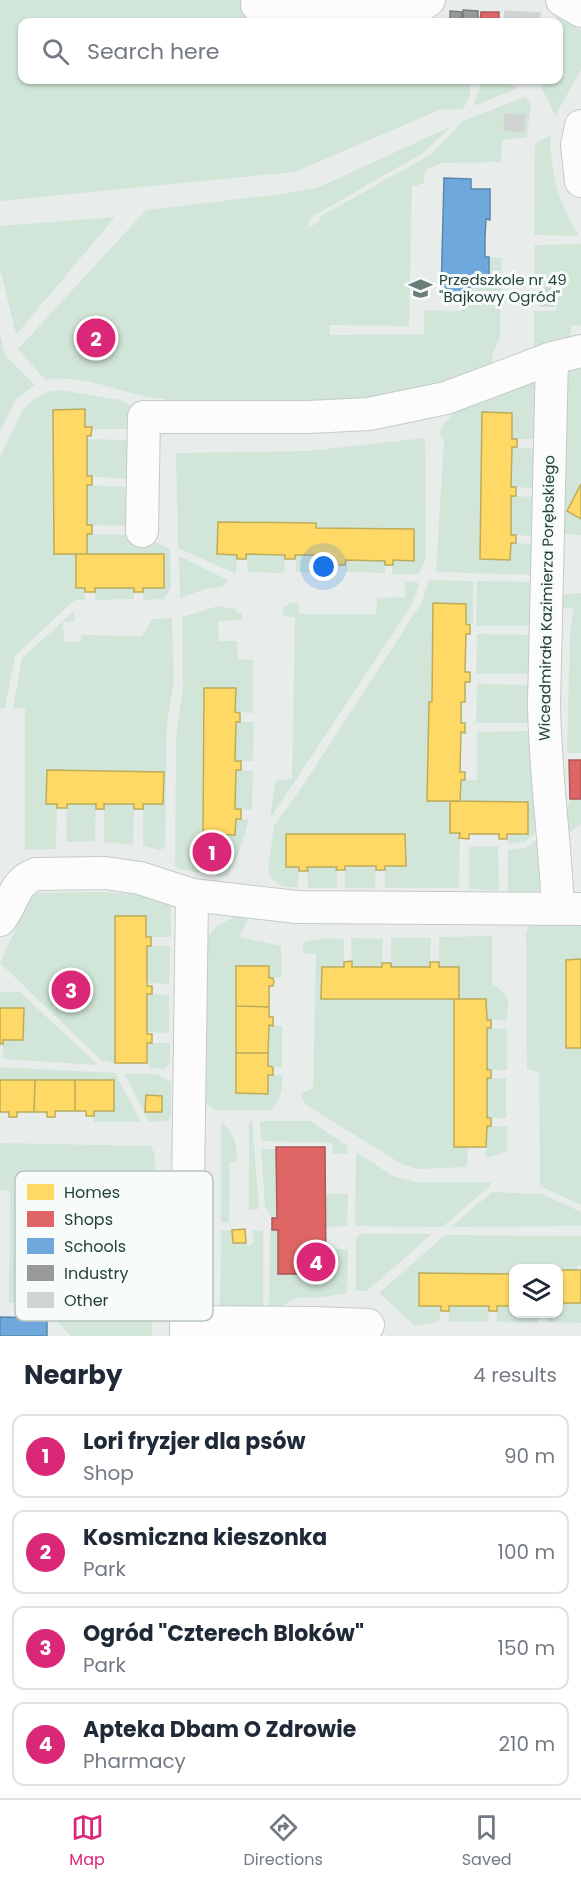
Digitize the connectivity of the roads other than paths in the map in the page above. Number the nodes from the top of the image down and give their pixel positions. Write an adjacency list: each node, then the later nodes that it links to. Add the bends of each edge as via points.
1 (429, 0): 3 (street, via 413,12)
2 (562, 0): 4 (street)
3 (257, 5)
4 (581, 11)
5 (581, 126): 6 (street, via 577,145)
6 (581, 181)
7 (566, 354): 8 (street, via 446,398 369,414 144,417); 10 (street, Wiceadmirała Kazimierza Porębskiego, via 544,741 555,840)
8 (142, 531)
9 (192, 895): 10 (street, Wiceadmirała Kazimierza Porębskiego, via 297,907); 11 (street, Wiceadmirała Kazimierza Porębskiego, via 117,874 36,874 19,885); 12 (street)
10 (570, 909)
11 (0, 920)
12 (188, 1171)
13 (368, 1325): 15 (street)
14 (186, 1329): 15 (street)
15 (313, 1330)

